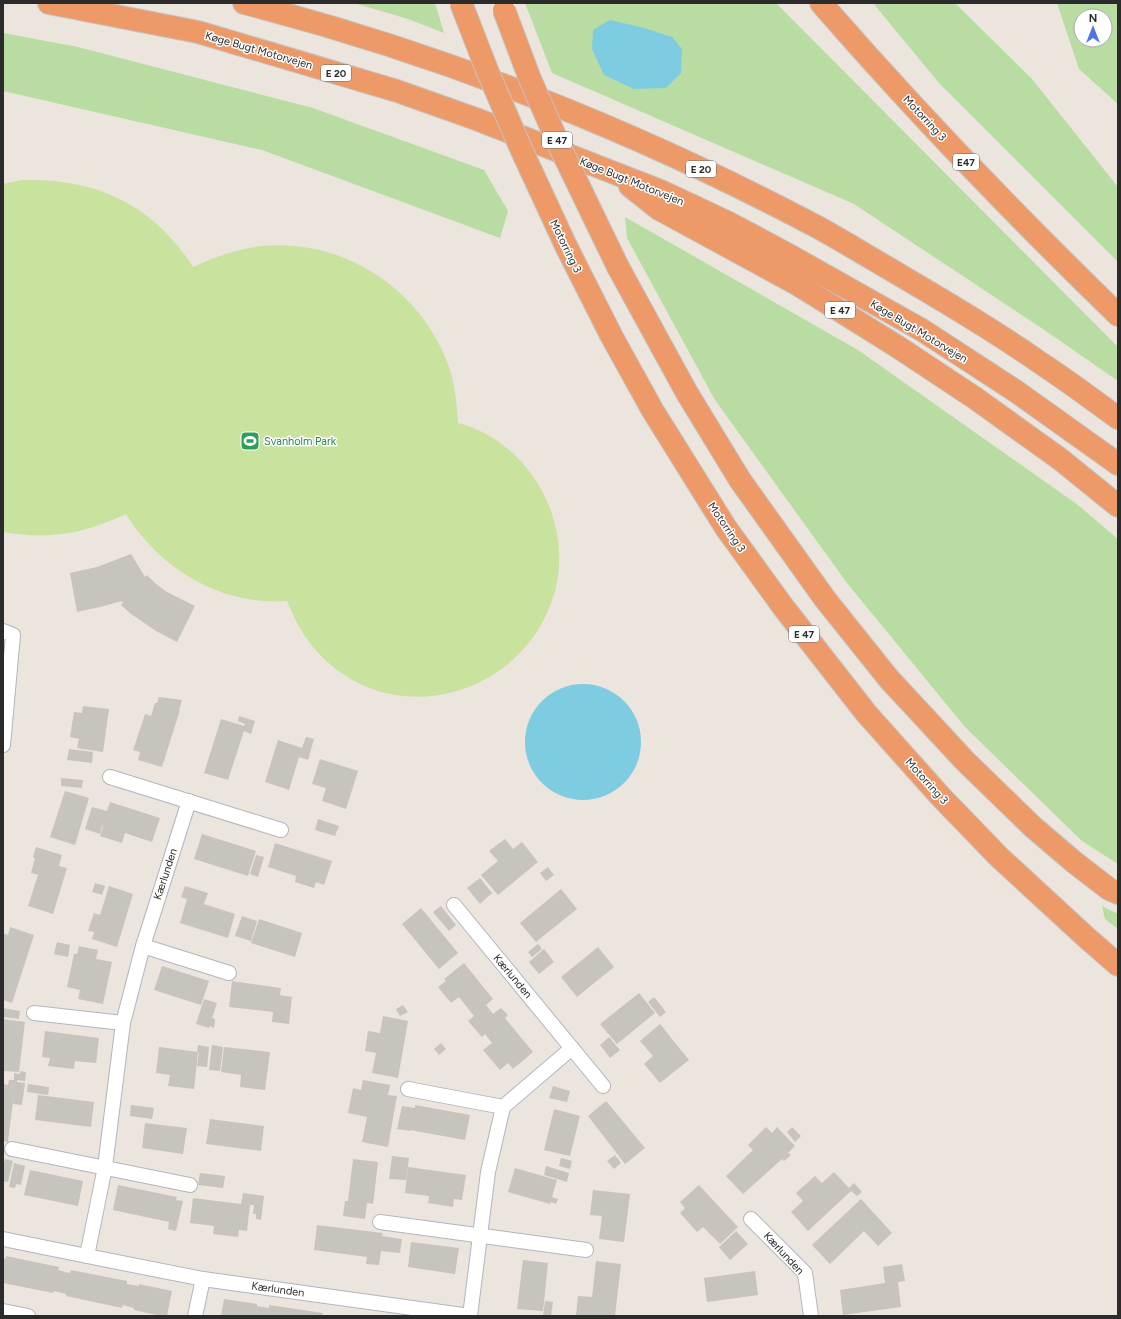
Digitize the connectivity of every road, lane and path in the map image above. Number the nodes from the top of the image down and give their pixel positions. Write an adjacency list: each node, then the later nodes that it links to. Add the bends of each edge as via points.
1 (49, 3): 6 (highway, Køge Bugt Motorvejen / E 20, via 198,32 398,91)
2 (244, 3): 8 (highway, E 20, via 292,15 486,78 708,172 805,220 942,300 1041,363)
3 (461, 3): 19 (highway, Motorring 3 / E 47, bridge, via 486,70 566,246 653,411 726,528 784,608 866,713 941,797 999,857)
4 (821, 3): 7 (highway, Motorring 3 / E47, via 879,70)
5 (502, 7): 16 (highway, E 47, bridge, via 556,138 618,267 687,393 740,480 825,599 889,679 965,761 1033,827 1074,862)
6 (614, 173): 9 (highway, Køge Bugt Motorvejen / E 20, via 663,192 729,223 922,330 1017,392); 10 (highway, E 47, via 659,209 797,284 898,347 1060,459)
7 (1118, 315)
8 (1118, 418)
9 (1118, 464)
10 (1118, 506)
11 (3, 631): 12 (street, via 14,635)
12 (3, 745)
13 (110, 778): 14 (street)
14 (189, 801): 15 (street); 18 (street, Kærlunden)
15 (281, 830)
16 (1118, 893)
17 (454, 905): 23 (street, Kærlunden)
18 (143, 946): 20 (street); 22 (street, Kærlunden)
19 (1118, 965)
20 (229, 974)
21 (34, 1013): 22 (street)
22 (123, 1023): 28 (street, Kærlunden)
23 (572, 1048): 24 (street, Kærlunden); 26 (street)
24 (603, 1086)
25 (408, 1089): 26 (street)
26 (503, 1107): 32 (street, Kærlunden, via 488,1172)
27 (12, 1149): 28 (street)
28 (105, 1168): 29 (street); 35 (street, Kærlunden)
29 (190, 1185)
30 (751, 1219): 40 (street, Kærlunden, via 805,1273)
31 (380, 1222): 32 (street)
32 (480, 1236): 34 (street); 36 (street, Kærlunden, via 470,1316)
33 (3, 1239): 35 (street, Kærlunden)
34 (586, 1250)
35 (87, 1256): 36 (street, Kærlunden)
36 (202, 1279): 39 (street)
37 (3, 1311): 38 (street)
38 (28, 1316)
39 (195, 1316)
40 (811, 1316)

